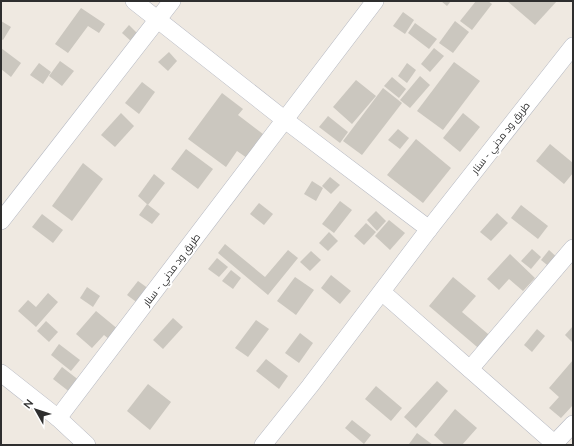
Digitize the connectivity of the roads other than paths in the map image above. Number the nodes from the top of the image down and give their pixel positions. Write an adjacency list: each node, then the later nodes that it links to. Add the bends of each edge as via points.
1 (134, 1): 4 (street)
2 (172, 1): 4 (street)
3 (375, 1): 6 (street, طريق ود مدني - سنار)
4 (158, 19): 6 (street); 7 (street)
5 (573, 46): 8 (street, طريق ود مدني - سنار)
6 (285, 120): 8 (street); 13 (street, طريق ود مدني - سنار)
7 (1, 221)
8 (429, 229): 10 (street, طريق ود مدني - سنار)
9 (573, 248): 11 (street)
10 (382, 292): 11 (street); 16 (street, طريق ود مدني - سنار)
11 (470, 369): 17 (street)
12 (1, 373): 13 (street)
13 (58, 418): 15 (street)
14 (573, 424): 17 (street)
15 (87, 445)
16 (263, 445)
17 (554, 445)

